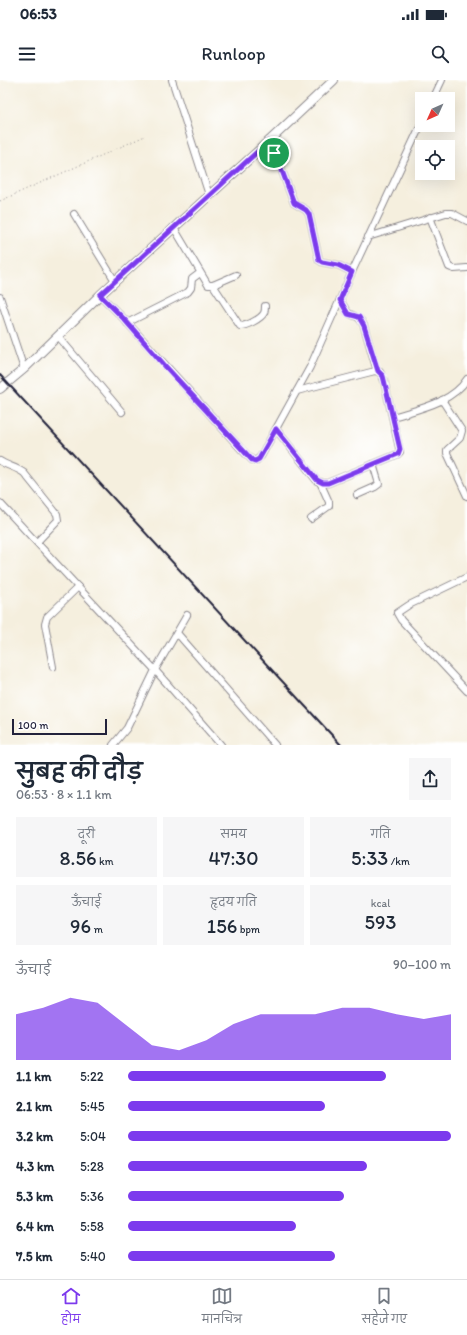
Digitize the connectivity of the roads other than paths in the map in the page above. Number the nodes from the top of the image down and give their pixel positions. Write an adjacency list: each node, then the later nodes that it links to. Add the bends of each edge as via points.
1 (172, 80): 7 (street)
2 (334, 80): 6 (main road)
3 (442, 80): 4 (street)
4 (436, 92)
5 (417, 132): 12 (street)
6 (268, 142): 7 (main road); 14 (street, via 278,160 294,203 309,214 319,260)
7 (208, 195): 11 (main road)
8 (74, 214): 17 (street)
9 (430, 217): 10 (street, via 451,212); 12 (street); 13 (street, via 449,267)
10 (467, 222)
11 (174, 228): 15 (street); 17 (main road)
12 (368, 238): 14 (street)
13 (467, 268)
14 (352, 272): 21 (street)
15 (200, 273): 18 (street, via 208,285); 23 (street, via 192,279 188,292)
16 (236, 276): 18 (street)
17 (115, 282): 19 (main road)
18 (213, 285): 22 (street, via 240,326 264,314)
19 (100, 295): 23 (street); 24 (main road)
20 (0, 297): 25 (street)
21 (340, 300): 26 (street, via 348,314 361,320); 29 (street)
22 (265, 306)
23 (127, 323): 33 (street, via 252,460 259,459)
24 (58, 336): 25 (main road); 31 (street)
25 (24, 369): 28 (main road)
26 (378, 371): 29 (street); 32 (street, via 383,376)
27 (467, 379): 30 (street, via 457,391)
28 (0, 389)
29 (297, 391): 33 (street)
30 (442, 400): 32 (street); 38 (street, via 462,431 460,438 447,453)
31 (122, 412)
32 (393, 417): 35 (street, via 400,452)
33 (276, 429): 36 (street)
34 (0, 461): 41 (street, via 24,473 56,514 58,520)
35 (373, 464): 36 (street, via 328,483); 37 (street, via 378,485)
36 (320, 482): 40 (street, via 329,506)
37 (356, 495)
38 (467, 496)
39 (0, 503): 41 (street)
40 (311, 519)
41 (37, 542): 43 (street)
42 (467, 576): 48 (street, via 397,613)
43 (78, 587): 46 (street, via 47,617 45,624); 47 (street)
44 (187, 615): 45 (street)
45 (177, 633): 47 (street); 51 (street)
46 (53, 667)
47 (155, 670): 49 (street, via 132,720); 50 (street)
48 (467, 691)
49 (114, 745)
50 (221, 745)
51 (275, 745)

